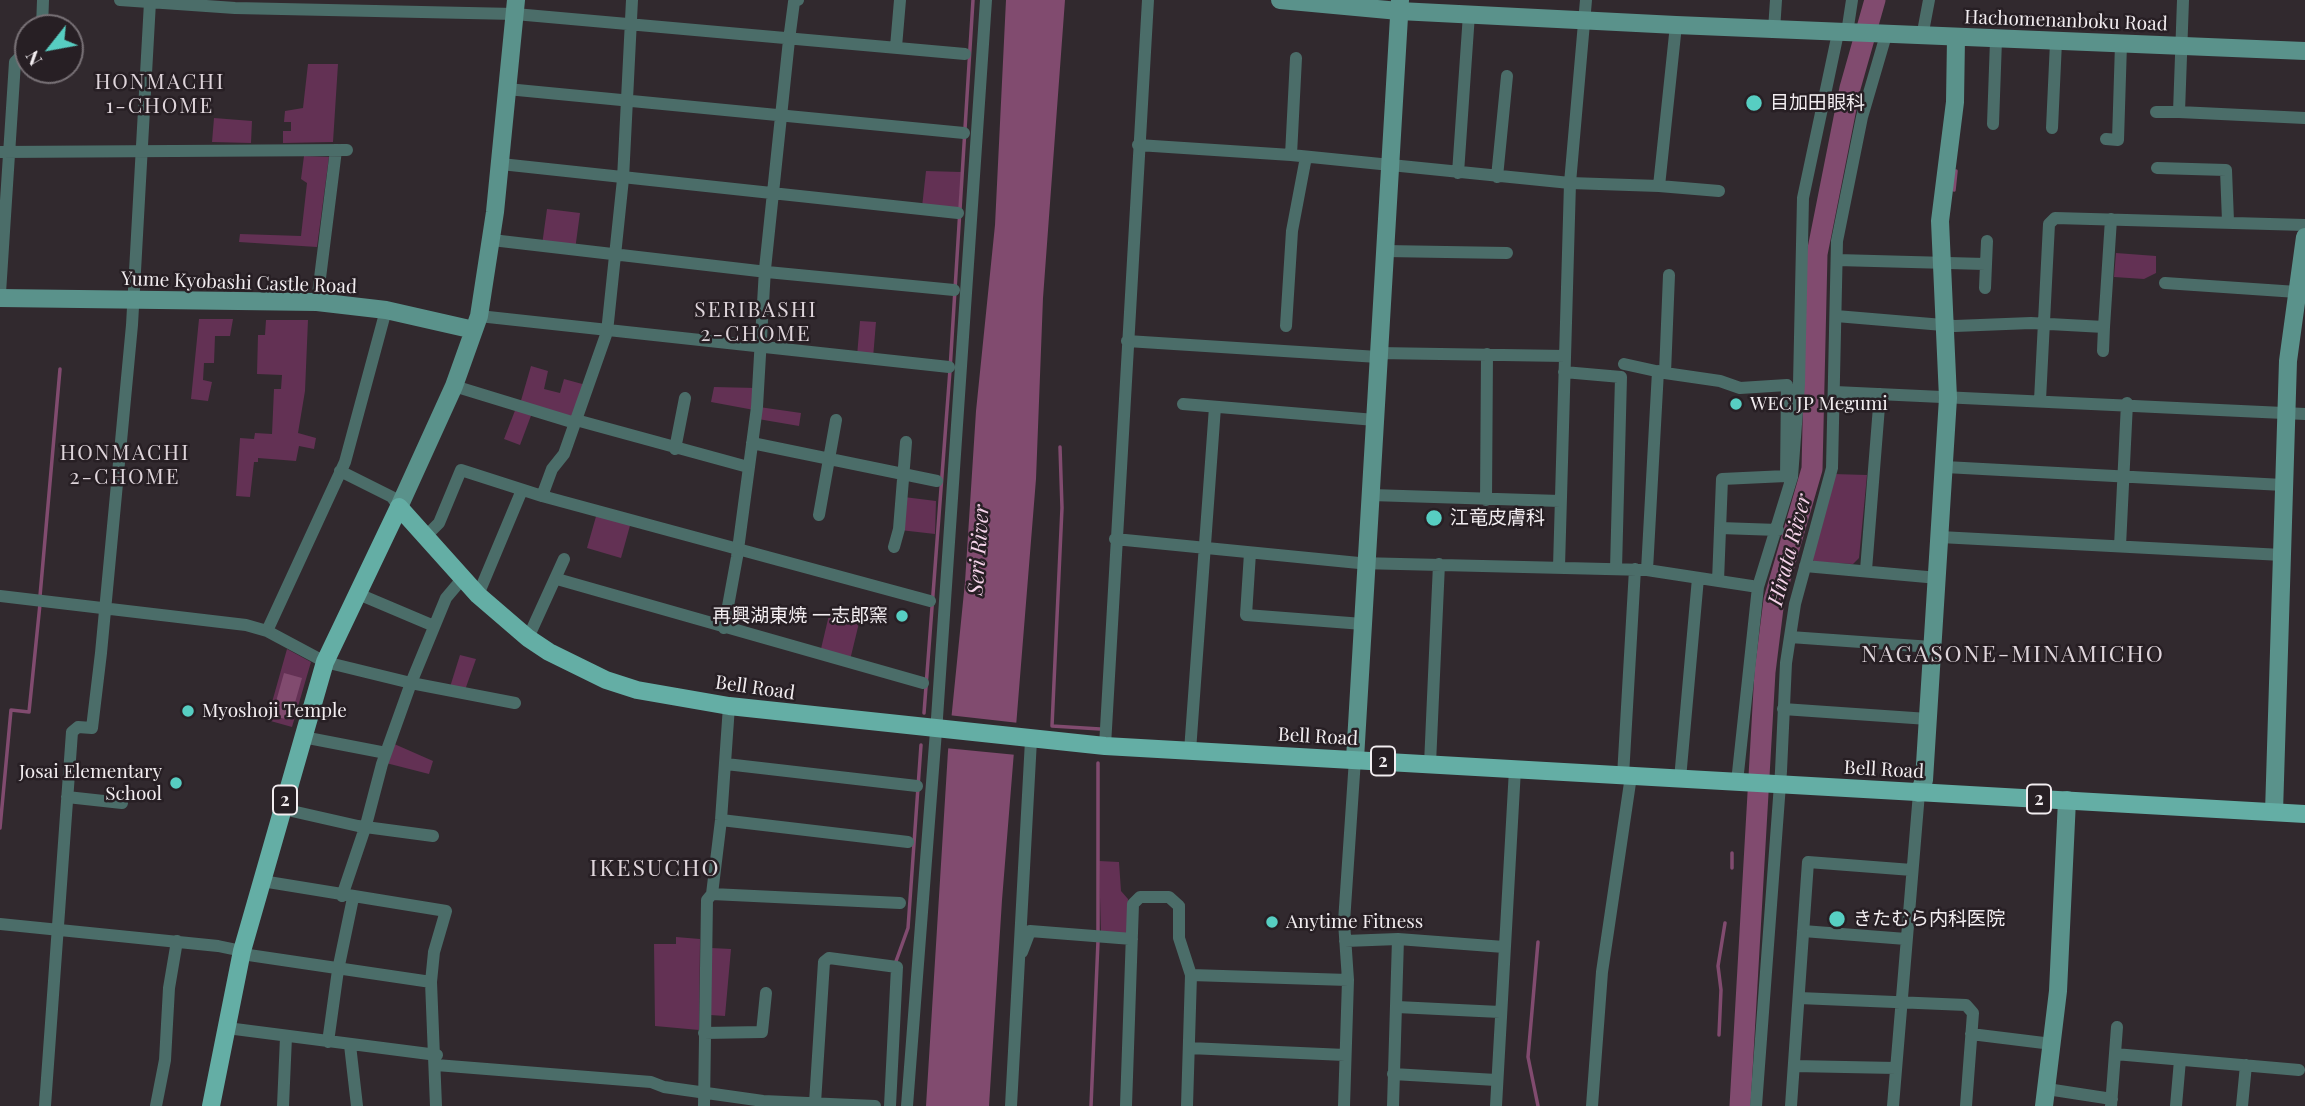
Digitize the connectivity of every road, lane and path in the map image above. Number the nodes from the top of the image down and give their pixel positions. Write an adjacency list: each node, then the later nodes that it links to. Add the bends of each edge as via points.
1 (120, 0): 13 (street)
2 (632, 0): 20 (street)
3 (797, 0): 27 (street)
4 (900, 0): 32 (street)
5 (986, 0): 179 (street)
6 (1148, 0): 48 (street)
7 (1280, 0): 15 (street, Hachomenanboku Road)
8 (1586, 0): 19 (street)
9 (1776, 0): 22 (street)
10 (1852, 0): 23 (street)
11 (1929, 0): 25 (street)
12 (2183, 0): 31 (street)
13 (150, 2): 14 (street); 50 (street)
14 (235, 4): 16 (street)
15 (1399, 5): 18 (street, Hachomenanboku Road); 54 (street)
16 (432, 6): 17 (street)
17 (516, 7): 20 (street); 38 (street)
18 (1469, 15): 19 (street, Hachomenanboku Road); 56 (street)
19 (1584, 20): 21 (street, Hachomenanboku Road); 59 (street)
20 (630, 24): 27 (street); 39 (street)
21 (1676, 25): 22 (street, Hachomenanboku Road); 60 (street)
22 (1774, 30): 23 (street, Hachomenanboku Road)
23 (1846, 33): 24 (street, Hachomenanboku Road); 136 (street, via 1803,198 1800,384 1792,477)
24 (1883, 35): 25 (street, Hachomenanboku Road); 73 (street, via 1850,171)
25 (1922, 37): 26 (street, Hachomenanboku Road)
26 (1956, 38): 28 (street, Hachomenanboku Road); 74 (street, via 1955,102 1940,221)
27 (789, 40): 32 (street); 42 (street)
28 (1996, 40): 29 (street, Hachomenanboku Road); 44 (street)
29 (2056, 42): 30 (street, Hachomenanboku Road); 45 (street)
30 (2121, 44): 31 (street, Hachomenanboku Road); 47 (street, via 2118,140)
31 (2182, 46): 33 (street, Hachomenanboku Road); 41 (street)
32 (896, 47): 34 (street)
33 (2305, 51)
34 (965, 54)
35 (1296, 58): 51 (street)
36 (14, 71): 49 (street)
37 (1507, 76): 57 (street)
38 (507, 89): 39 (street); 53 (street)
39 (627, 102): 42 (street); 58 (street)
40 (2156, 111): 41 (street)
41 (2179, 112): 43 (street)
42 (780, 117): 46 (street); 62 (street)
43 (2305, 118)
44 (1993, 124)
45 (2052, 128)
46 (964, 133)
47 (2106, 139)
48 (1138, 145): 51 (street); 93 (street)
49 (5, 152): 50 (street); 82 (street)
50 (143, 152): 83 (street); 84 (street, via 341,150)
51 (1291, 155): 52 (street)
52 (1306, 157): 54 (street); 90 (street, via 1292,231)
53 (501, 164): 58 (street); 68 (street)
54 (1390, 167): 56 (street); 70 (street)
55 (2157, 168): 65 (street, via 2226,170)
56 (1458, 173): 57 (street)
57 (1497, 177): 59 (street)
58 (623, 179): 62 (street); 72 (street)
59 (1570, 184): 60 (street); 98 (street)
60 (1659, 186): 61 (street)
61 (1719, 191)
62 (773, 194): 63 (street); 76 (street)
63 (958, 213)
64 (2111, 219): 65 (street); 88 (street, via 2055,218 2049,224); 91 (street)
65 (2228, 221): 66 (street)
66 (2305, 225)
67 (2305, 237): 81 (street)
68 (492, 240): 72 (street); 87 (street)
69 (1987, 241): 75 (street)
70 (1385, 251): 71 (street); 97 (street)
71 (1507, 253)
72 (616, 256): 76 (street); 92 (street)
73 (1837, 260): 74 (street); 86 (street)
74 (1942, 263): 75 (street); 89 (street)
75 (1985, 264): 79 (street)
76 (767, 272): 80 (street); 94 (street)
77 (1670, 275): 102 (street)
78 (2165, 283): 81 (street)
79 (1985, 288)
80 (954, 290)
81 (2297, 292): 113 (street)
82 (0, 296): 83 (street, Yume Kyobashi Castle Road)
83 (133, 299): 84 (street, Yume Kyobashi Castle Road); 164 (street)
84 (317, 302): 85 (street, Yume Kyobashi Castle Road)
85 (386, 310): 87 (street, Yume Kyobashi Castle Road); 123 (street)
86 (1836, 316): 89 (street); 104 (street)
87 (477, 323): 92 (street); 103 (street)
88 (2043, 324): 89 (street); 91 (street); 108 (street)
89 (1944, 325): 107 (street)
90 (1287, 326)
91 (2105, 327): 95 (street)
92 (607, 331): 94 (street); 116 (street)
93 (1126, 341): 97 (street); 139 (street)
94 (762, 349): 100 (street); 118 (street)
95 (2103, 351)
96 (1487, 354): 97 (street); 98 (street); 131 (street)
97 (1378, 355): 115 (street)
98 (1565, 356): 101 (street)
99 (1624, 364): 102 (street)
100 (948, 367)
101 (1564, 372): 132 (street); 151 (street, via 1621,377)
102 (1662, 372): 135 (street, via 1740,388 1787,384 1786,477 1722,479); 152 (street)
103 (454, 386): 116 (street); 133 (street)
104 (1835, 392): 105 (street); 150 (street, via 1832,468)
105 (1880, 394): 107 (street); 153 (street)
106 (685, 398): 119 (street)
107 (1948, 398): 108 (street); 122 (street)
108 (2040, 400): 109 (street)
109 (2127, 403): 113 (street); 125 (street)
110 (1184, 404): 111 (street)
111 (1215, 407): 115 (street); 143 (street)
112 (2305, 414): 113 (street)
113 (2286, 415): 127 (street)
114 (836, 420): 120 (street)
115 (1375, 420): 129 (street)
116 (576, 421): 119 (street); 130 (street)
117 (906, 442): 124 (street)
118 (752, 443): 120 (street); 121 (street)
119 (675, 449): 121 (street)
120 (829, 459): 124 (street); 134 (street)
121 (748, 467): 141 (street)
122 (1945, 467): 125 (street); 138 (street)
123 (340, 471): 133 (street, via 392,497); 168 (street)
124 (903, 474): 126 (street); 142 (street)
125 (2123, 477): 127 (street); 140 (street)
126 (937, 481)
127 (2283, 485): 145 (street)
128 (522, 490): 130 (street); 137 (street, via 461,470 439,523); 161 (street)
129 (1371, 495): 131 (street); 147 (street)
130 (542, 496): 141 (street)
131 (1486, 500): 132 (street)
132 (1560, 501): 149 (street)
133 (399, 507): 137 (main road, Bell Road / 2); 160 (main road, 2)
134 (819, 515)
135 (1720, 528): 136 (street); 158 (street)
136 (1778, 530): 159 (street)
137 (425, 537): 156 (main road, Bell Road / 2)
138 (1940, 537): 140 (street); 155 (street)
139 (1115, 540): 143 (street); 182 (street)
140 (2120, 546): 145 (street)
141 (738, 547): 163 (street); 167 (street)
142 (894, 547)
143 (1203, 547): 144 (street); 183 (street)
144 (1250, 553): 147 (street); 165 (street, via 1246,615)
145 (2282, 555): 199 (street)
146 (564, 559): 157 (street)
147 (1366, 562): 148 (street); 165 (street)
148 (1439, 564): 149 (street); 187 (street)
149 (1559, 566): 151 (street)
150 (1805, 566): 153 (street); 169 (street)
151 (1616, 569): 152 (street)
152 (1641, 570): 154 (street); 189 (street)
153 (1866, 570): 155 (street)
154 (1698, 578): 158 (street); 190 (street)
155 (1938, 578): 171 (street)
156 (462, 579): 161 (main road, Bell Road / 2); 166 (street, via 446,598)
157 (557, 579): 167 (street); 170 (street)
158 (1718, 581): 159 (street)
159 (1758, 587): 191 (street)
160 (356, 593): 166 (street); 172 (main road, 2)
161 (478, 595): 170 (main road, Bell Road / 2)
162 (0, 596): 164 (street)
163 (930, 601)
164 (105, 609): 168 (street); 195 (street, via 92,728 78,727 72,732)
165 (1363, 624): 185 (street)
166 (433, 626): 174 (street)
167 (723, 628): 173 (street)
168 (267, 631): 172 (street)
169 (1790, 636): 171 (street); 177 (street)
170 (528, 638): 176 (main road, Bell Road / 2, via 616,683)
171 (1932, 647): 178 (street)
172 (325, 662): 174 (street); 180 (main road, 2)
173 (923, 682)
174 (411, 683): 175 (street); 184 (street)
175 (515, 703)
176 (729, 706): 179 (main road, Bell Road / 2); 186 (street)
177 (1783, 709): 178 (street); 192 (street)
178 (1928, 719): 194 (street)
179 (940, 730): 181 (main road, Bell Road / 2); 263 (street)
180 (303, 737): 184 (street); 198 (main road, 2)
181 (1026, 739): 182 (main road, Bell Road / 2); 220 (street)
182 (1105, 746): 183 (main road, Bell Road / 2)
183 (1190, 751): 185 (main road, Bell Road / 2)
184 (386, 753): 202 (street)
185 (1355, 759): 187 (main road, Bell Road / 2); 217 (street)
186 (726, 764): 193 (street); 201 (street)
187 (1430, 764): 188 (main road, Bell Road / 2)
188 (1514, 769): 189 (main road, Bell Road / 2); 218 (street)
189 (1627, 776): 190 (main road, Bell Road / 2); 269 (street, via 1602,972)
190 (1680, 779): 191 (main road, Bell Road / 2)
191 (1741, 783): 192 (main road, Bell Road / 2)
192 (1776, 785): 194 (main road, Bell Road / 2); 270 (street)
193 (917, 786)
194 (1919, 793): 196 (main road, Bell Road / 2); 205 (street)
195 (67, 797): 197 (street); 211 (street)
196 (2067, 800): 199 (main road, Bell Road / 2); 236 (street)
197 (122, 803)
198 (283, 809): 202 (street); 206 (main road, 2)
199 (2274, 812): 200 (main road, Bell Road / 2)
200 (2305, 814)
201 (721, 820): 204 (street); 207 (street)
202 (366, 825): 203 (street); 208 (street)
203 (433, 836)
204 (908, 842)
205 (1912, 870): 212 (street, via 1808,862); 215 (street)
206 (262, 881): 208 (street); 219 (main road, 2)
207 (712, 894): 209 (street); 232 (street, via 708,900)
208 (347, 897): 221 (street); 224 (street, via 446,911)
209 (900, 903)
210 (0, 924): 211 (street)
211 (58, 930): 216 (street); 255 (street)
212 (1803, 931): 215 (street); 226 (street)
213 (1132, 939): 220 (street, via 1030,931); 222 (street, via 1133,904 1140,897 1169,897 1179,906 1179,938); 264 (street)
214 (1398, 939): 217 (street); 218 (street); 228 (street)
215 (1906, 939): 227 (street)
216 (177, 941): 219 (street); 256 (street)
217 (1345, 941): 223 (street)
218 (1504, 947): 229 (street)
219 (242, 953): 221 (street); 231 (main road, 2)
220 (1017, 964): 251 (street)
221 (338, 970): 224 (street); 235 (street)
222 (1191, 975): 223 (street); 238 (street)
223 (1348, 980): 240 (street)
224 (431, 982): 241 (street)
225 (766, 993): 232 (street, via 762,1032)
226 (1799, 998): 227 (street); 244 (street)
227 (1901, 1003): 233 (street, via 1966,1005 1973,1013); 245 (street)
228 (1397, 1007): 229 (street); 247 (street)
229 (1500, 1012): 248 (street)
230 (2117, 1027): 239 (street)
231 (226, 1028): 234 (street); 257 (main road, 2)
232 (704, 1034): 250 (street)
233 (1971, 1034): 236 (street); 273 (street)
234 (286, 1037): 235 (street); 258 (street)
235 (328, 1042): 237 (street)
236 (2052, 1044): 249 (street)
237 (350, 1045): 241 (street); 259 (street)
238 (1189, 1048): 240 (street); 265 (street)
239 (2115, 1054): 242 (street); 252 (street)
240 (1345, 1055): 266 (street)
241 (437, 1060): 250 (street, via 651,1082); 260 (street)
242 (2180, 1060): 243 (street); 274 (street)
243 (2246, 1065): 246 (street); 275 (street)
244 (1794, 1066): 245 (street); 271 (street)
245 (1896, 1068): 272 (street)
246 (2299, 1070)
247 (1393, 1074): 248 (street); 267 (street)
248 (1496, 1080): 268 (street)
249 (2046, 1097): 252 (street)
250 (705, 1099): 253 (street)
251 (1012, 1102)
252 (2111, 1102)
253 (763, 1103): 254 (street)
254 (821, 1104): 261 (street); 262 (street, via 824,962 829,958 894,966)
255 (45, 1106)
256 (156, 1106)
257 (211, 1106)
258 (283, 1106)
259 (357, 1106)
260 (436, 1106)
261 (875, 1106)
262 (890, 1106)
263 (907, 1106)
264 (1126, 1106)
265 (1187, 1106)
266 (1344, 1106)
267 (1393, 1106)
268 (1496, 1106)
269 (1592, 1106)
270 (1756, 1106)
271 (1791, 1106)
272 (1893, 1106)
273 (1966, 1106)
274 (2176, 1106)
275 (2242, 1106)

